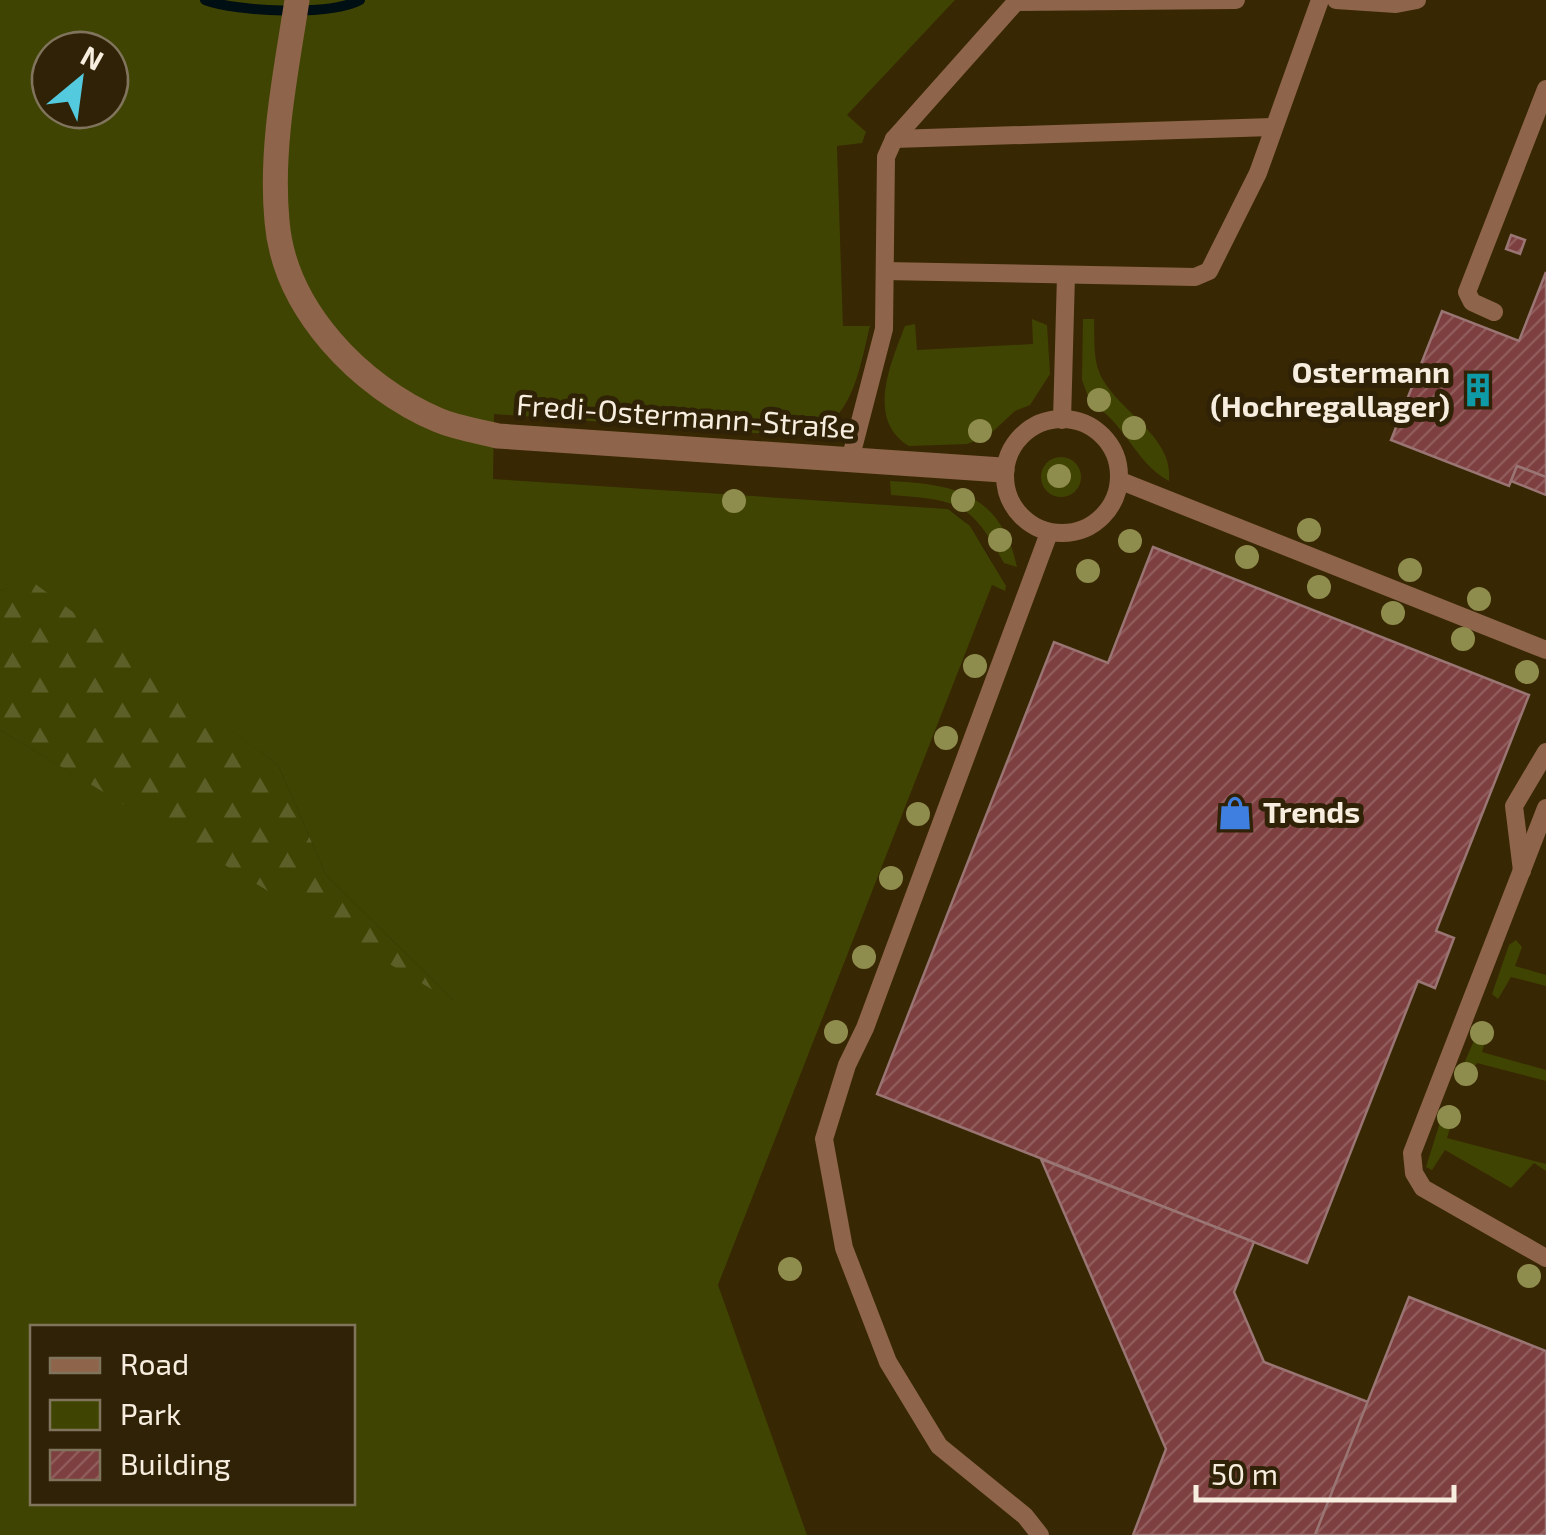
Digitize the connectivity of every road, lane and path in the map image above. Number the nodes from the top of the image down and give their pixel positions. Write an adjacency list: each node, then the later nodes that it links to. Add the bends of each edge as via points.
1 (296, 0): 13 (street, Fredi-Ostermann-Straße, via 276,224 308,311 342,354 387,394 440,421 498,436)
2 (1236, 0): 8 (lane, via 1016,2)
3 (1320, 0): 7 (lane)
4 (1336, 0): 5 (lane)
5 (1418, 0)
6 (1546, 88): 11 (lane, via 1468,292 1472,302)
7 (1274, 128): 8 (lane); 10 (lane, via 1209,271 1195,277)
8 (894, 138): 9 (lane, via 886,157)
9 (885, 271): 10 (lane); 13 (lane, via 884,330)
10 (1066, 276): 12 (lane)
11 (1494, 312)
12 (1062, 420): 14 (lane, via 1022,435); 15 (lane, via 1096,429 1120,466)
13 (850, 460): 14 (street, Fredi-Ostermann-Straße)
14 (1002, 470): 16 (lane, via 1009,504 1028,524)
15 (1121, 481): 16 (lane, via 1096,524); 17 (lane)
16 (1049, 533): 22 (lane, via 824,1138 844,1248 888,1362 940,1446)
17 (1546, 650)
18 (1546, 752): 20 (lane, via 1514,806)
19 (1546, 808): 20 (lane)
20 (1522, 871): 21 (lane, via 1412,1153 1423,1188)
21 (1546, 1258)
22 (1040, 1535)

